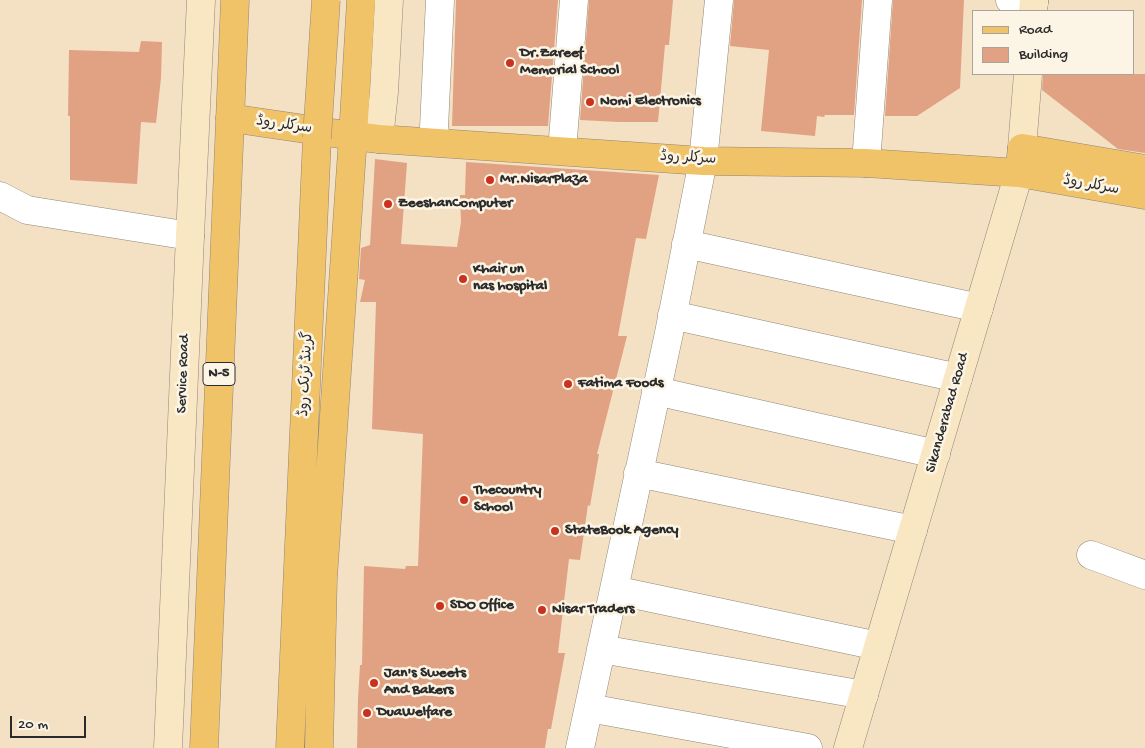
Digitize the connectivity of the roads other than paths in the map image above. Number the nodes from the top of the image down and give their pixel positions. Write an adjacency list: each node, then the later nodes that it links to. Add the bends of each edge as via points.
1 (201, 0): 21 (street, Service Road)
2 (235, 0): 11 (main road, N-5)
3 (326, 0): 39 (main road, گرینڈ ٹرنک روڈ, bridge)
4 (361, 0): 12 (main road)
5 (389, 0): 12 (street, via 384,92)
6 (440, 0): 13 (street, via 434,128)
7 (574, 0): 14 (street)
8 (719, 0): 15 (street)
9 (878, 0): 17 (street)
10 (1028, 75): 16 (street, Sikanderabad Road)
11 (230, 118): 12 (main road, سرکلر روڈ); 38 (main road, N-5)
12 (366, 138): 13 (main road, سرکلر روڈ); 40 (main road, via 323,578)
13 (437, 142): 14 (main road, سرکلر روڈ)
14 (562, 151): 15 (main road, سرکلر روڈ)
15 (703, 160): 17 (main road, سرکلر روڈ); 22 (street)
16 (1020, 160): 17 (main road, سرکلر روڈ); 18 (main road); 19 (main road, سرکلر روڈ); 23 (street, Sikanderabad Road)
17 (866, 164)
18 (1145, 169)
19 (1145, 195)
20 (0, 196): 21 (street, via 27,210)
21 (190, 236): 37 (street, Service Road)
22 (686, 244): 23 (street); 24 (street)
23 (979, 308): 25 (street, Sikanderabad Road)
24 (672, 315): 25 (street); 26 (street)
25 (958, 378): 27 (street, Sikanderabad Road)
26 (656, 391): 27 (street); 28 (street)
27 (936, 454): 29 (street, Sikanderabad Road)
28 (638, 473): 29 (street); 32 (street)
29 (913, 530): 33 (street, Sikanderabad Road)
30 (1091, 555): 31 (street)
31 (1145, 575)
32 (614, 590): 33 (street); 34 (street)
33 (878, 646): 35 (street, Sikanderabad Road)
34 (601, 649): 35 (street); 36 (street)
35 (864, 695): 43 (street, Sikanderabad Road)
36 (588, 708): 41 (street); 42 (street)
37 (168, 748)
38 (204, 748)
39 (290, 748)
40 (319, 748)
41 (580, 748)
42 (808, 748)
43 (848, 748)

